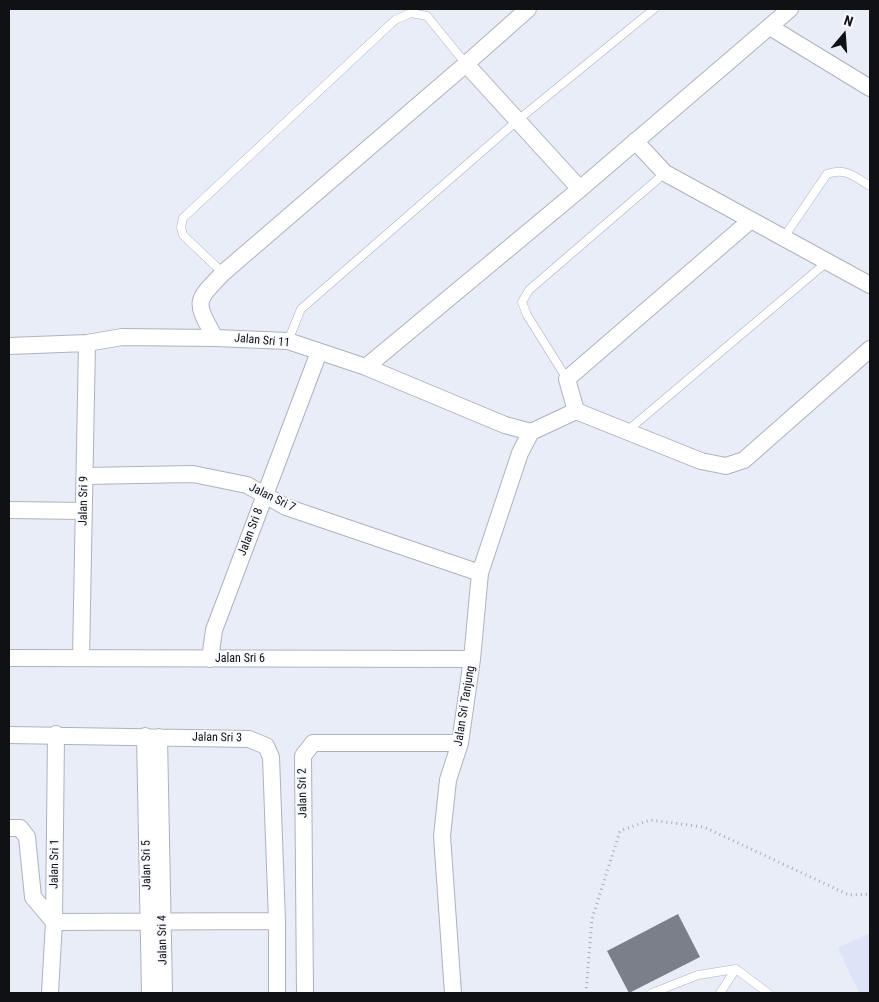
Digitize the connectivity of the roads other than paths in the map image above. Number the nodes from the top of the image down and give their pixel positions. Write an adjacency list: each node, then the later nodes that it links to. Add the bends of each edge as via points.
1 (528, 9): 5 (street)
2 (654, 9): 7 (lane)
3 (790, 9): 4 (street)
4 (770, 27): 6 (street); 8 (street)
5 (466, 64): 7 (street); 15 (street); 15 (lane, via 427,16 411,13 395,20 183,218 183,236)
6 (870, 88)
7 (518, 120): 11 (street); 18 (lane, via 301,310)
8 (635, 141): 9 (street); 11 (street)
9 (665, 173): 12 (street); 24 (lane, via 529,290 522,302)
10 (870, 186): 13 (lane, via 849,173 837,170 826,174)
11 (580, 189): 23 (street)
12 (751, 220): 13 (street); 24 (street)
13 (784, 237): 14 (street)
14 (829, 261): 16 (street); 27 (lane)
15 (223, 273): 17 (street, via 202,295 200,305 202,316)
16 (870, 284)
17 (215, 338): 18 (street, Jalan Sri 11); 19 (street, Jalan Sri 11, via 122,337)
18 (288, 342): 22 (street, Jalan Sri 11)
19 (87, 344): 20 (street, Jalan Sri 11); 28 (street, Jalan Sri 9)
20 (9, 346)
21 (870, 350): 27 (street, via 744,460 726,466 701,461)
22 (319, 352): 23 (street, Jalan Sri 11); 29 (street, Jalan Sri 8)
23 (366, 367): 26 (street, Jalan Sri 11, via 505,425)
24 (567, 379): 25 (street)
25 (576, 411): 26 (street); 27 (street)
26 (531, 432): 32 (street, Jalan Sri Tanjung, via 520,453)
27 (627, 432)
28 (85, 476): 29 (street, Jalan Sri 7, via 193,474 246,485); 31 (street, Jalan Sri 9)
29 (265, 494): 32 (street, Jalan Sri 7, via 286,507); 35 (street, Jalan Sri 8, via 214,630)
30 (9, 510): 31 (street)
31 (84, 511): 34 (street, Jalan Sri 9)
32 (480, 573): 36 (street, Jalan Sri Tanjung)
33 (9, 658): 34 (street, Jalan Sri 6)
34 (81, 658): 35 (street, Jalan Sri 6)
35 (210, 659): 36 (street, Jalan Sri 6)
36 (472, 659): 40 (street, Jalan Sri Tanjung)
37 (56, 734): 38 (street, Jalan Sri 3); 39 (street, Jalan Sri 3); 43 (street, Jalan Sri 1)
38 (9, 735)
39 (152, 737): 42 (street, Jalan Sri 3, via 249,739 266,746 271,757); 44 (street, Jalan Sri 5)
40 (460, 742): 50 (street, Jalan Sri 2, via 313,743 303,756); 51 (street, Jalan Sri Tanjung, via 448,780 442,836)
41 (9, 828): 43 (street, via 20,828 28,837 32,897)
42 (277, 921): 44 (street); 49 (street, Jalan Sri 3)
43 (54, 922): 44 (street); 46 (street, Jalan Sri 1)
44 (155, 922): 47 (street, Jalan Sri 5); 48 (street, Jalan Sri 4)
45 (736, 968): 52 (lane, via 698,975); 53 (lane); 54 (lane)
46 (50, 993)
47 (150, 993)
48 (164, 993)
49 (276, 993)
50 (305, 993)
51 (454, 993)
52 (652, 993)
53 (720, 993)
54 (768, 993)

